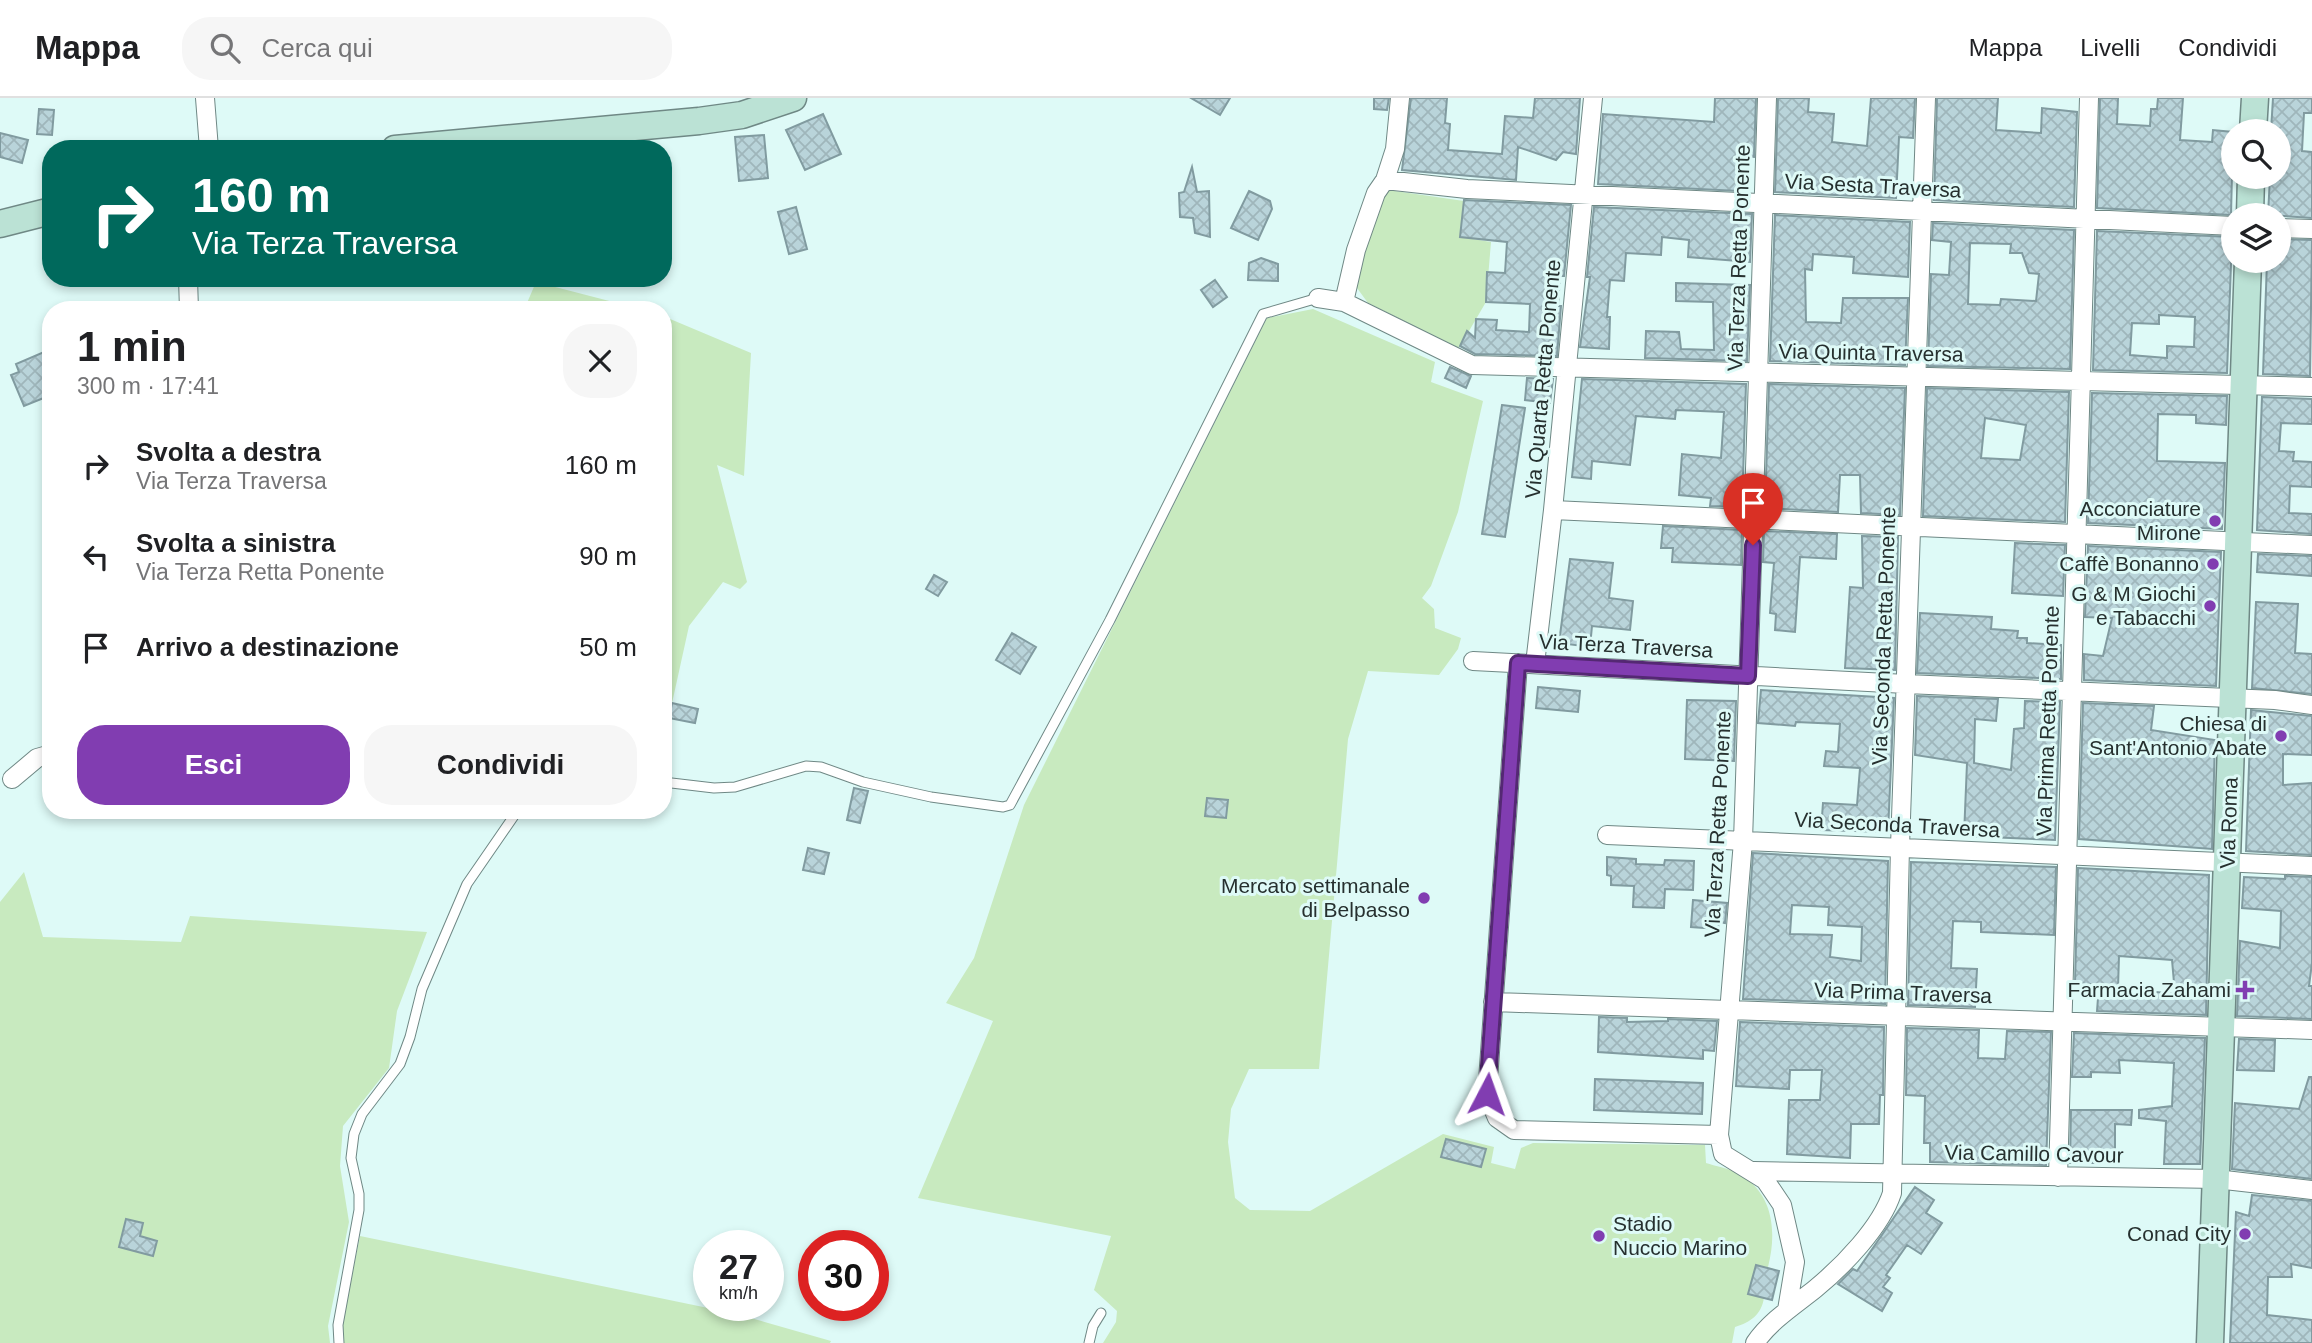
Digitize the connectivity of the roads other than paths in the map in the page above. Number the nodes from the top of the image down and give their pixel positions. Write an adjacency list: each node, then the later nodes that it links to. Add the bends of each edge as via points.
1 (205, 98): 10 (street)
2 (793, 98): 11 (street, via 742,115)
3 (1400, 98): 12 (street, via 1395,149)
4 (1593, 98): 13 (street, Via Quarta Retta Ponente)
5 (1767, 98): 14 (street, Via Terza Retta Ponente)
6 (1926, 98): 15 (street, Via Seconda Retta Ponente)
7 (2089, 98): 17 (street, Via Prima Retta Ponente)
8 (2255, 98): 9 (street)
9 (2254, 119)
10 (208, 140)
11 (493, 140)
12 (1385, 180): 13 (street, Via Sesta Traversa, via 1467,190); 24 (street, via 1376,192 1356,250)
13 (1583, 195): 14 (street, Via Sesta Traversa); 25 (street, Via Quarta Retta Ponente)
14 (1763, 203): 15 (street, Via Sesta Traversa); 26 (street, Via Terza Retta Ponente)
15 (1922, 211): 17 (street, Via Sesta Traversa); 27 (street, Via Seconda Retta Ponente)
16 (42, 213): 18 (street)
17 (2085, 219): 19 (street, Via Sesta Traversa); 28 (street, Via Prima Retta Ponente)
18 (0, 224)
19 (2221, 225)
20 (2291, 228): 21 (street)
21 (2312, 229)
22 (2248, 273): 29 (street, Via Roma)
23 (1318, 298): 24 (street, Via Quinta Traversa); 46 (lane, via 1262,314 1110,620 1010,805 931,797 806,766 735,787)
24 (1344, 302): 25 (street, Via Quinta Traversa, via 1472,365)
25 (1567, 369): 26 (street, Via Quinta Traversa); 31 (street, Via Quarta Retta Ponente)
26 (1758, 373): 27 (street, Via Quinta Traversa); 32 (street, Via Terza Retta Ponente)
27 (1916, 377): 28 (street, Via Quinta Traversa); 33 (street, Via Seconda Retta Ponente)
28 (2081, 381): 29 (street, Via Quinta Traversa); 34 (street, Via Prima Retta Ponente)
29 (2244, 385): 30 (street, Via Quinta Traversa); 35 (street, Via Roma)
30 (2312, 387)
31 (1553, 510): 32 (street); 38 (street, Via Quarta Retta Ponente)
32 (1754, 520): 33 (street); 39 (street, Via Terza Retta Ponente)
33 (1911, 527): 34 (street); 40 (street, Via Seconda Retta Ponente)
34 (2076, 534): 35 (street); 41 (street, Via Prima Retta Ponente)
35 (2238, 542): 36 (street); 42 (street, Via Roma)
36 (2312, 545)
37 (1474, 661): 38 (street, Via Terza Traversa)
38 (1526, 664): 39 (street, Via Terza Traversa); 54 (street, Via Quarta Retta Ponente)
39 (1748, 676): 40 (street, Via Terza Traversa); 49 (street, Via Terza Retta Ponente)
40 (1906, 684): 41 (street, Via Terza Traversa); 50 (street, Via Seconda Retta Ponente)
41 (2072, 690): 42 (street, Via Terza Traversa); 51 (street, Via Prima Retta Ponente)
42 (2233, 698): 43 (street); 52 (street, Via Roma)
43 (2312, 705)
44 (42, 757): 45 (street)
45 (12, 779)
46 (672, 783)
47 (512, 819): 68 (lane, via 467,884 422,989 400,1064 362,1114 354,1134 351,1158 359,1210 338,1325)
48 (1607, 835): 49 (street, Via Seconda Traversa)
49 (1743, 841): 50 (street, Via Seconda Traversa); 55 (street, Via Terza Retta Ponente)
50 (1900, 847): 51 (street, Via Seconda Traversa); 56 (street, Via Seconda Retta Ponente)
51 (2067, 855): 52 (street, Via Seconda Traversa); 57 (street, Via Prima Retta Ponente)
52 (2227, 863): 53 (street, Via Seconda Traversa); 58 (street, Via Roma)
53 (2312, 866)
54 (1493, 1002): 55 (street, Via Prima Traversa); 60 (street, Via Quarta Retta Ponente, via 1487,1094 1497,1118 1514,1130)
55 (1729, 1010): 56 (street, Via Prima Traversa); 60 (street, Via Terza Retta Ponente)
56 (1896, 1016): 57 (street, Via Prima Traversa); 62 (street, Via Seconda Retta Ponente)
57 (2062, 1020): 58 (street, Via Prima Traversa); 63 (street, Via Prima Retta Ponente)
58 (2223, 1027): 59 (street, Via Prima Traversa); 64 (street, Via Roma)
59 (2312, 1030)
60 (1719, 1135): 61 (street, via 1723,1154)
61 (1754, 1171): 62 (street, Via Camillo Cavour); 66 (street, via 1782,1205 1795,1262)
62 (1892, 1175): 63 (street, Via Camillo Cavour); 66 (street, Via Seconda Retta Ponente, via 1887,1210 1851,1254)
63 (2058, 1177): 64 (street, Via Camillo Cavour)
64 (2216, 1179): 65 (street, Via Camillo Cavour); 71 (street, Via Roma)
65 (2312, 1190)
66 (1787, 1310): 70 (street, Via Seconda Retta Ponente)
67 (1101, 1313): 69 (lane)
68 (339, 1343)
69 (1089, 1343)
70 (1755, 1343)
71 (2210, 1343)

